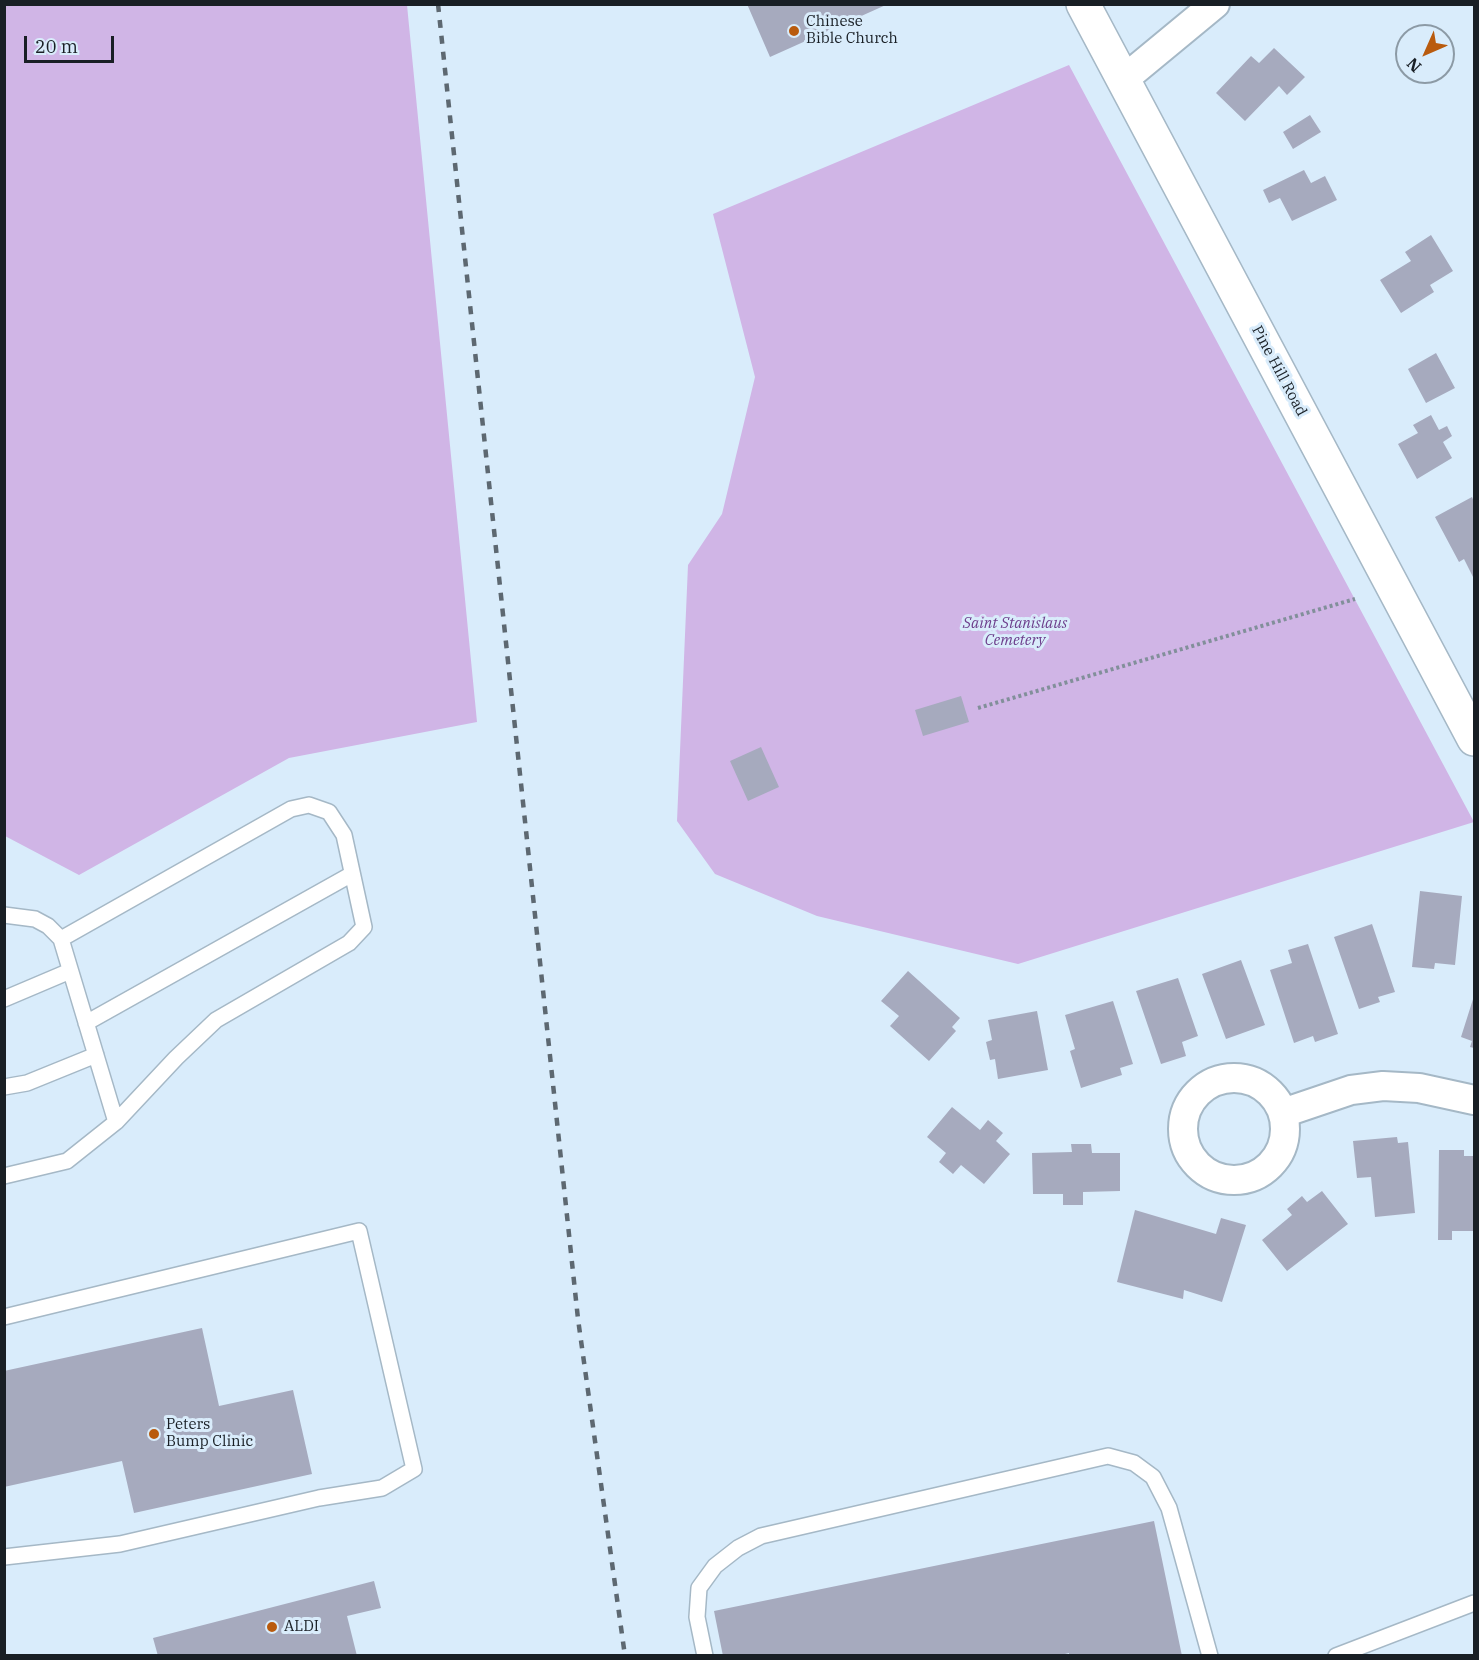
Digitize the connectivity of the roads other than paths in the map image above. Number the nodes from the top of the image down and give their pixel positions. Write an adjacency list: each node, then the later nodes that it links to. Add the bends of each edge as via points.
1 (1083, 4): 3 (street, Pine Hill Road)
2 (1215, 4): 3 (street)
3 (1123, 80): 4 (street, Pine Hill Road)
4 (1474, 739)
5 (352, 874): 7 (lane, via 344,835 329,812 309,805 291,809); 10 (lane); 15 (lane, via 364,927 349,943 216,1020)
6 (4, 915): 7 (lane, via 34,919)
7 (61, 939): 8 (lane)
8 (70, 971): 9 (lane); 10 (lane)
9 (4, 999)
10 (86, 1023): 11 (lane)
11 (96, 1055): 12 (lane, via 27,1083); 15 (lane)
12 (4, 1088)
13 (1474, 1100): 14 (street, via 1419,1088 1383,1086 1351,1090)
14 (1283, 1113)
15 (116, 1122): 16 (lane, via 67,1161)
16 (4, 1176)
17 (4, 1317): 18 (lane, via 359,1231 414,1469 382,1488 319,1498 120,1544)
18 (4, 1557)
19 (1474, 1603): 22 (lane)
20 (705, 1656): 21 (lane, via 697,1617 699,1588 715,1566 761,1536 1108,1456 1134,1463 1153,1477 1169,1508)
21 (1210, 1656)
22 (1336, 1656)

